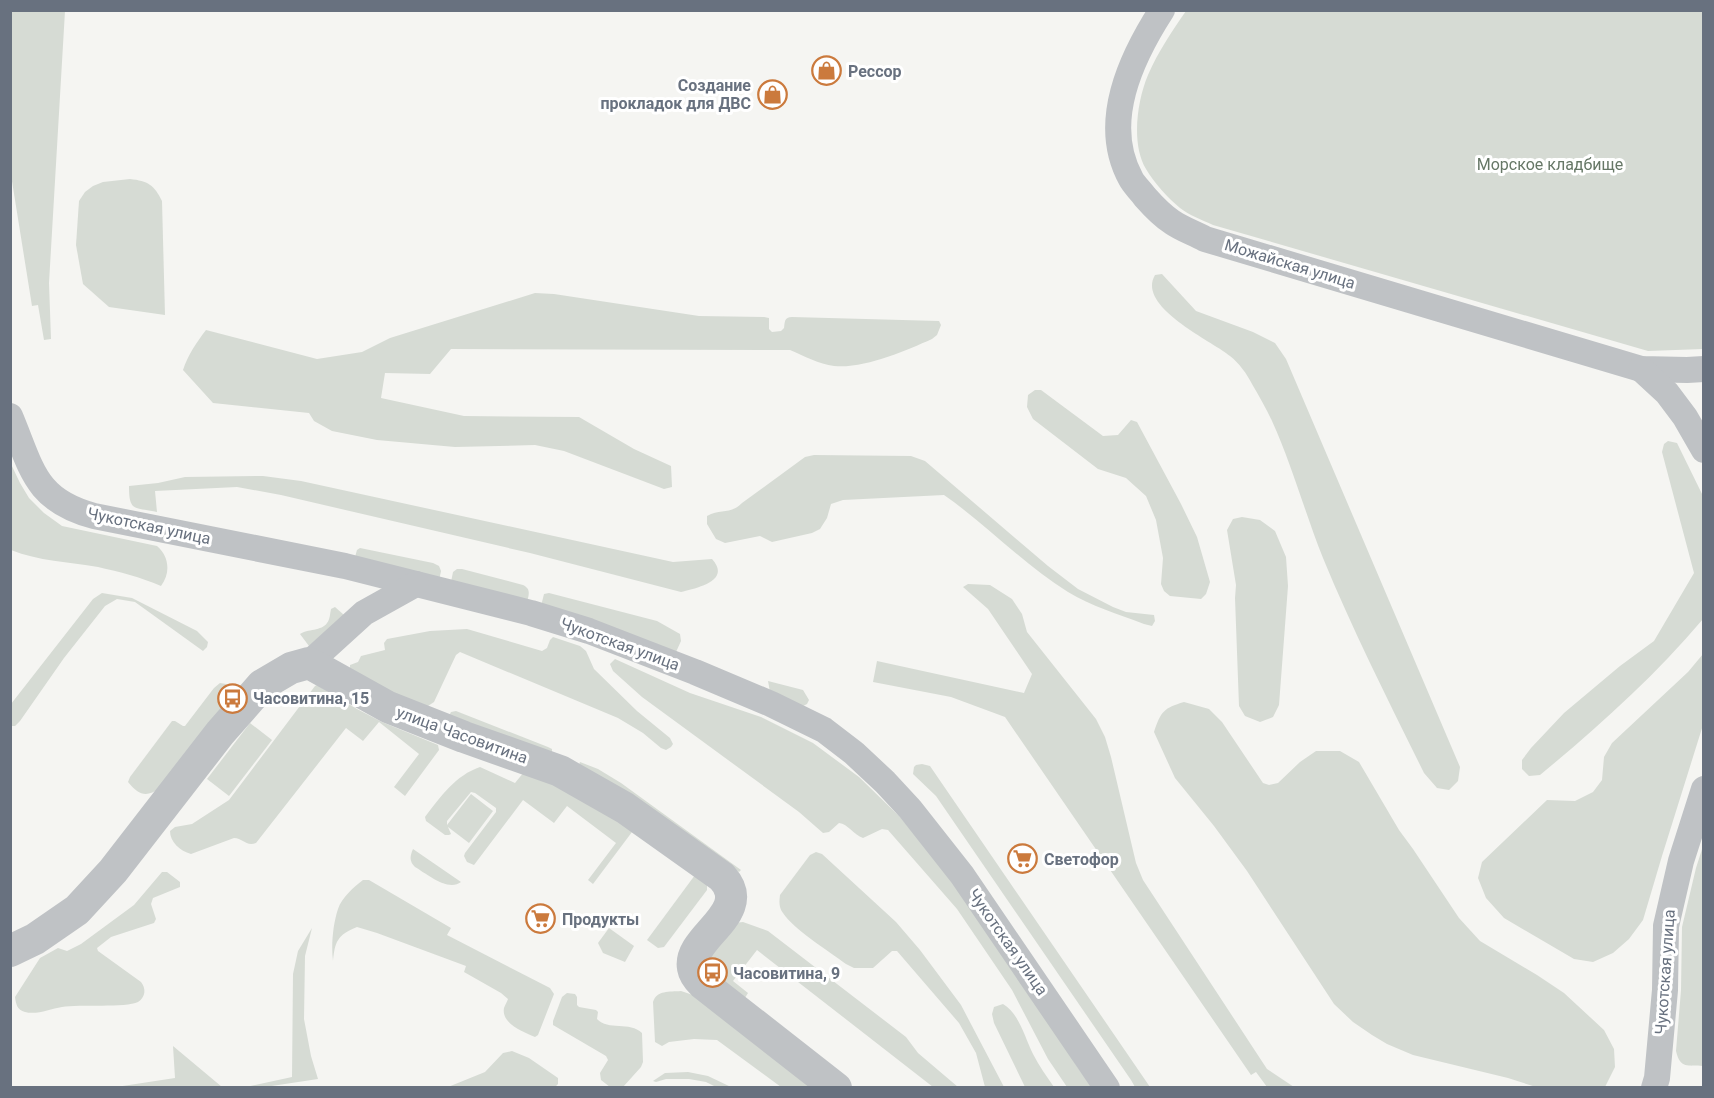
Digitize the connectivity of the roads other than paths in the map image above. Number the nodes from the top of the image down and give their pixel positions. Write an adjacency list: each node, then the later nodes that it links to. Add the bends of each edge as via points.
1 (1162, 10): 2 (street, Можайская улица, via 1129,71 1119,121 1121,151 1131,179 1172,223 1205,239)
2 (1641, 369): 3 (street); 5 (street, via 1667,393)
3 (1704, 369)
4 (10, 416): 6 (street, Чукотская улица, via 40,485 74,511)
5 (1704, 450)
6 (416, 584): 7 (street, via 364,613); 11 (street, Чукотская улица, via 589,631 771,704 833,736 885,782 962,875)
7 (309, 663): 9 (street, via 291,668 262,685 113,871 77,910); 10 (street, улица Часовитина, via 388,707 560,771 625,808 722,877 732,893 730,906 693,958 696,976)
8 (1704, 789): 12 (street, Чукотская улица, via 1666,926 1665,990)
9 (10, 951)
10 (836, 1088)
11 (1107, 1088)
12 (1654, 1088)

